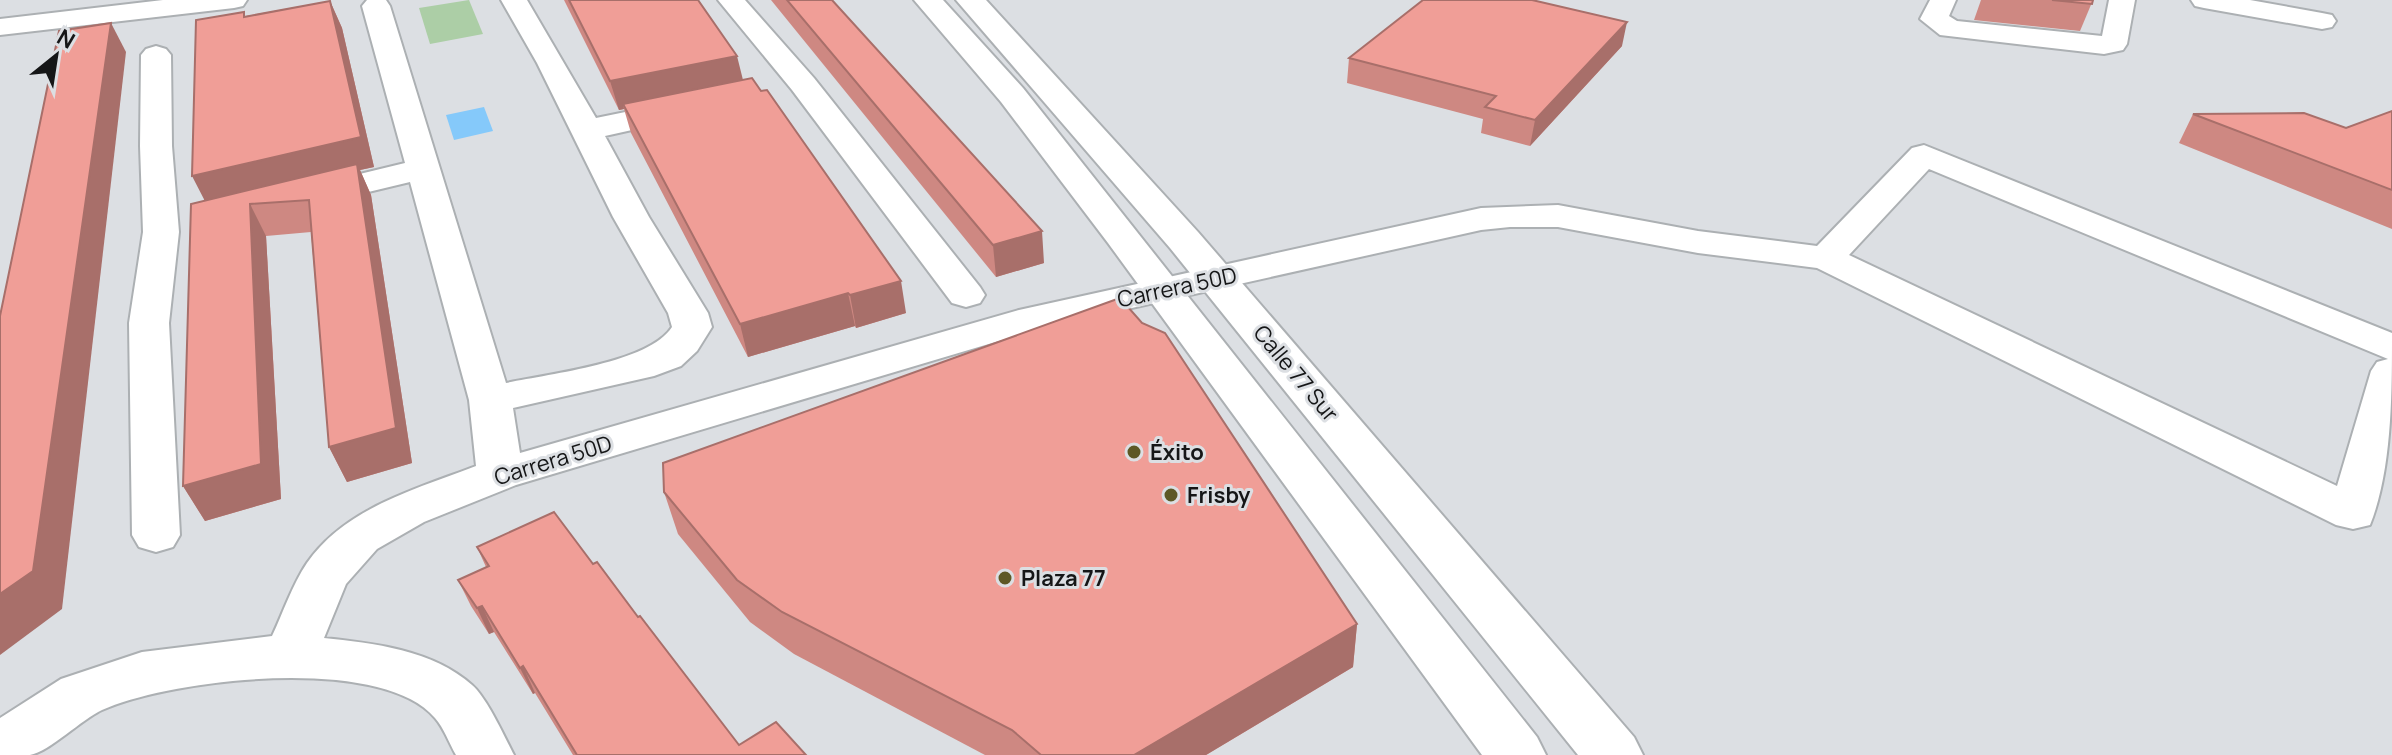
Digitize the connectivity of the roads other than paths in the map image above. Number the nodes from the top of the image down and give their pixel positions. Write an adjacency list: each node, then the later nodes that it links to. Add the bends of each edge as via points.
1 (234, 0): 11 (street)
2 (514, 0): 14 (street)
3 (731, 0): 20 (street, via 787,87)
4 (928, 0): 19 (street, via 1012,95)
5 (970, 0): 18 (street, Calle 77 Sur)
6 (1943, 0): 7 (street, via 1934,19 1950,29 2104,45 2115,40)
7 (2122, 0)
8 (2204, 0): 10 (street)
9 (376, 6): 15 (street)
10 (2322, 21)
11 (0, 27)
12 (156, 55): 25 (street, via 156,146 176,228 149,323)
13 (710, 104): 14 (street)
14 (587, 130): 23 (street, via 692,327 666,357 639,367)
15 (424, 169): 16 (street); 23 (street)
16 (285, 202)
17 (1826, 258): 18 (street, Carrera 50D, via 1698,242 1558,216 1510,216); 21 (street, via 1924,155); 22 (street, Carrera 50D, via 2353,513)
18 (1216, 278): 19 (street, Carrera 50D); 30 (street, Calle 77 Sur)
19 (1161, 289): 24 (street, Carrera 50D, via 1033,318); 29 (street)
20 (966, 295)
21 (2392, 348)
22 (2392, 371)
23 (490, 400): 24 (street)
24 (500, 474): 26 (street, Carrera 50D, via 407,510 360,537 325,575)
25 (156, 535)
26 (290, 655): 27 (street, via 142,673 80,695); 28 (street, via 375,664 415,677 454,701)
27 (0, 747)
28 (485, 755)
29 (1516, 755)
30 (1613, 755)

